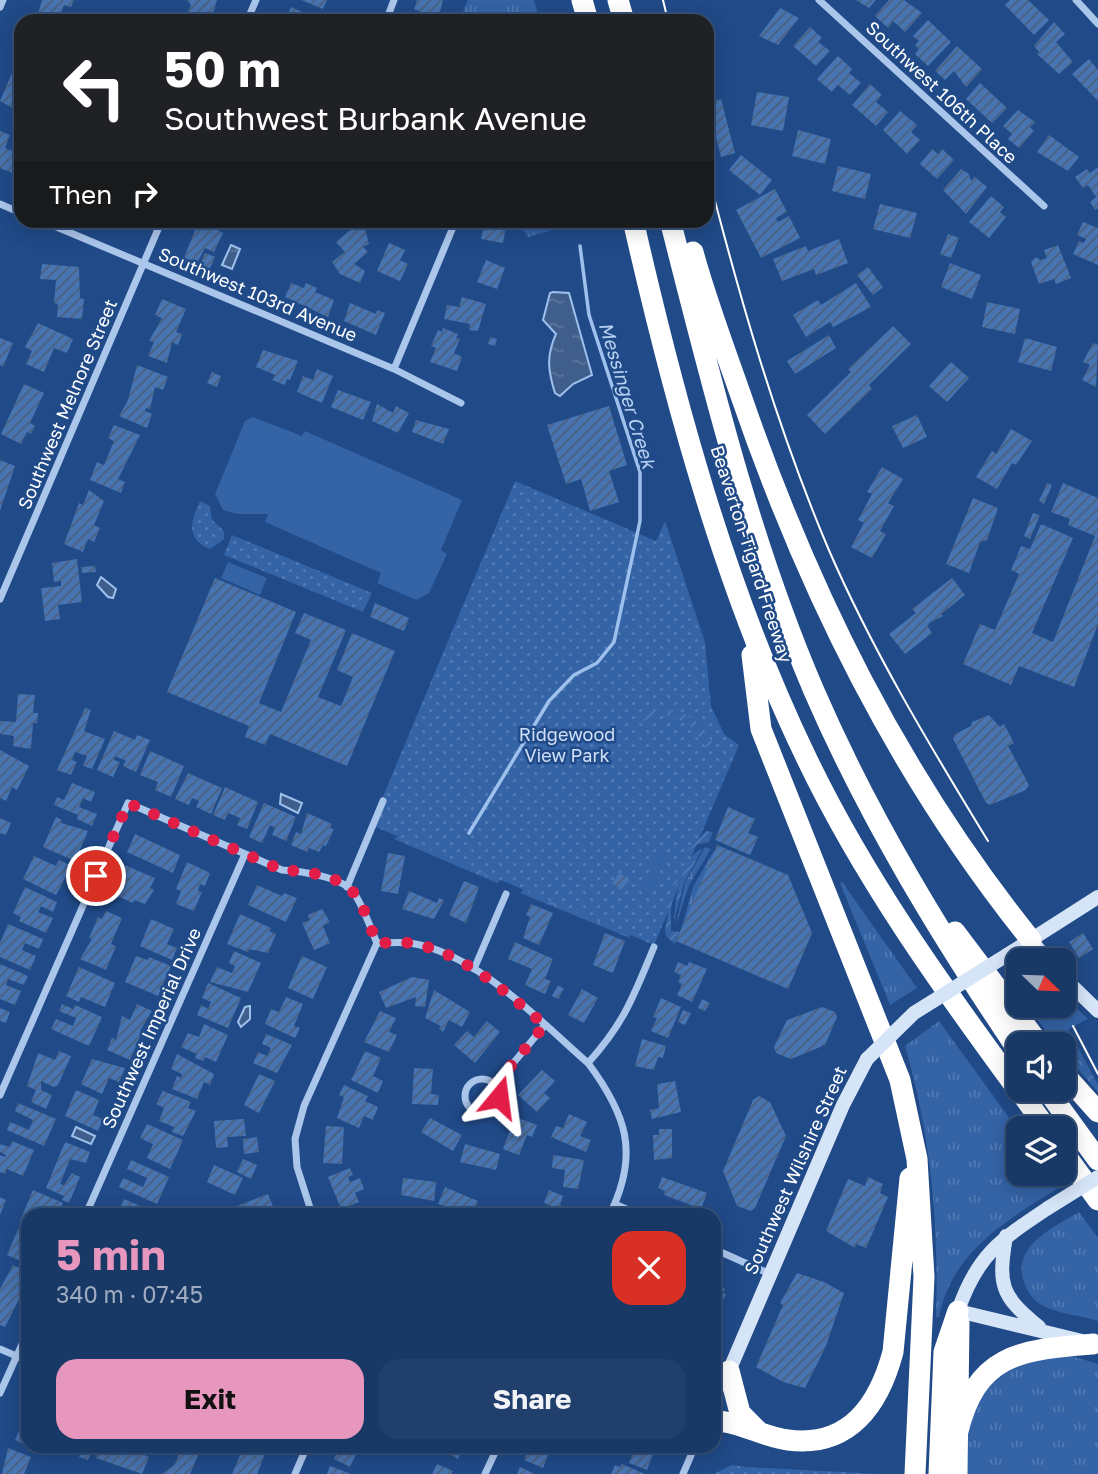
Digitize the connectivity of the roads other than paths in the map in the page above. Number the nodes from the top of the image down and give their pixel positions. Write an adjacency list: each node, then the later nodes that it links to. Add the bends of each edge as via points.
1 (3, 0): 4 (street)
2 (819, 0): 6 (street, Southwest 106th Place)
3 (1076, 0): 5 (street)
4 (0, 7)
5 (1098, 24)
6 (1044, 206)
7 (59, 228): 13 (street, Southwest 103rd Avenue)
8 (159, 228): 13 (street, Southwest Melnore Street)
9 (451, 228): 14 (street)
10 (635, 228): 17 (highway, Beaverton-Tigard Freeway, via 686,424)
11 (672, 228): 23 (highway, Beaverton-Tigard Freeway, via 737,478 782,611 814,692 858,782)
12 (687, 228): 24 (highway, via 771,483 835,630 930,801)
13 (144, 263): 14 (street, Southwest 103rd Avenue); 16 (street, Southwest Melnore Street)
14 (394, 369): 15 (street, Southwest 103rd Avenue)
15 (461, 403)
16 (0, 599)
17 (747, 617): 35 (highway, Beaverton-Tigard Freeway, via 806,758 866,865 914,947); 41 (highway, via 761,729 900,1080)
18 (383, 801): 20 (street)
19 (245, 855): 20 (street); 38 (street, via 128,803); 47 (street, Southwest Imperial Drive)
20 (347, 887): 25 (street)
21 (506, 894): 28 (street)
22 (1098, 897): 24 (street, Southwest Wilshire Street)
23 (923, 899): 32 (highway, Beaverton-Tigard Freeway, via 945,942); 33 (highway, via 958,935)
24 (1031, 940): 27 (street); 53 (street, Southwest Wilshire Street, bridge, via 914,1013 867,1059)
25 (377, 943): 28 (street, via 429,948); 48 (street, via 304,1106 295,1139)
26 (654, 947): 34 (street, via 626,1016)
27 (1037, 948)
28 (474, 970): 31 (street)
29 (1076, 990): 30 (street)
30 (1098, 1011)
31 (545, 1025): 34 (street); 36 (street)
32 (1006, 1032)
33 (1030, 1032)
34 (588, 1062): 46 (street, via 621,1115 626,1161)
35 (1006, 1072)
36 (495, 1085): 36 (street, via 483,1079 471,1083 465,1094 469,1106 479,1113 492,1110 499,1097)
37 (1076, 1087): 40 (highway)
38 (0, 1095)
39 (1057, 1102): 42 (highway)
40 (1098, 1112)
41 (916, 1159): 65 (highway, via 908,1185 892,1352 876,1397 860,1419 836,1435 788,1440); 73 (highway, via 924,1277)
42 (1098, 1160)
43 (1076, 1170): 45 (highway)
44 (1098, 1177): 51 (street, bridge)
45 (1098, 1200)
46 (615, 1204): 49 (street); 50 (street)
47 (89, 1208)
48 (311, 1208)
49 (613, 1208)
50 (624, 1208)
51 (1006, 1236): 54 (street, via 975,1269); 55 (street, via 1000,1270 1005,1294)
52 (721, 1252): 53 (street)
53 (770, 1274): 61 (street, Southwest Wilshire Street)
54 (958, 1311): 55 (street); 66 (highway); 74 (highway, via 944,1352)
55 (1043, 1331): 56 (street)
56 (1096, 1345): 66 (highway, via 1027,1350 1003,1362 969,1398)
57 (21, 1346): 59 (street)
58 (0, 1349): 59 (street)
59 (16, 1356): 60 (street); 63 (street)
60 (21, 1358)
61 (729, 1371): 62 (street, Southwest Wilshire Street); 65 (highway, via 740,1413)
62 (721, 1389)
63 (0, 1393)
64 (721, 1423): 65 (highway)
65 (758, 1431)
66 (957, 1435): 75 (highway)
67 (304, 1453): 70 (street)
68 (495, 1453): 71 (street)
69 (692, 1453): 72 (street)
70 (295, 1474)
71 (485, 1474)
72 (683, 1474)
73 (915, 1474)
74 (939, 1474)
75 (957, 1474)

